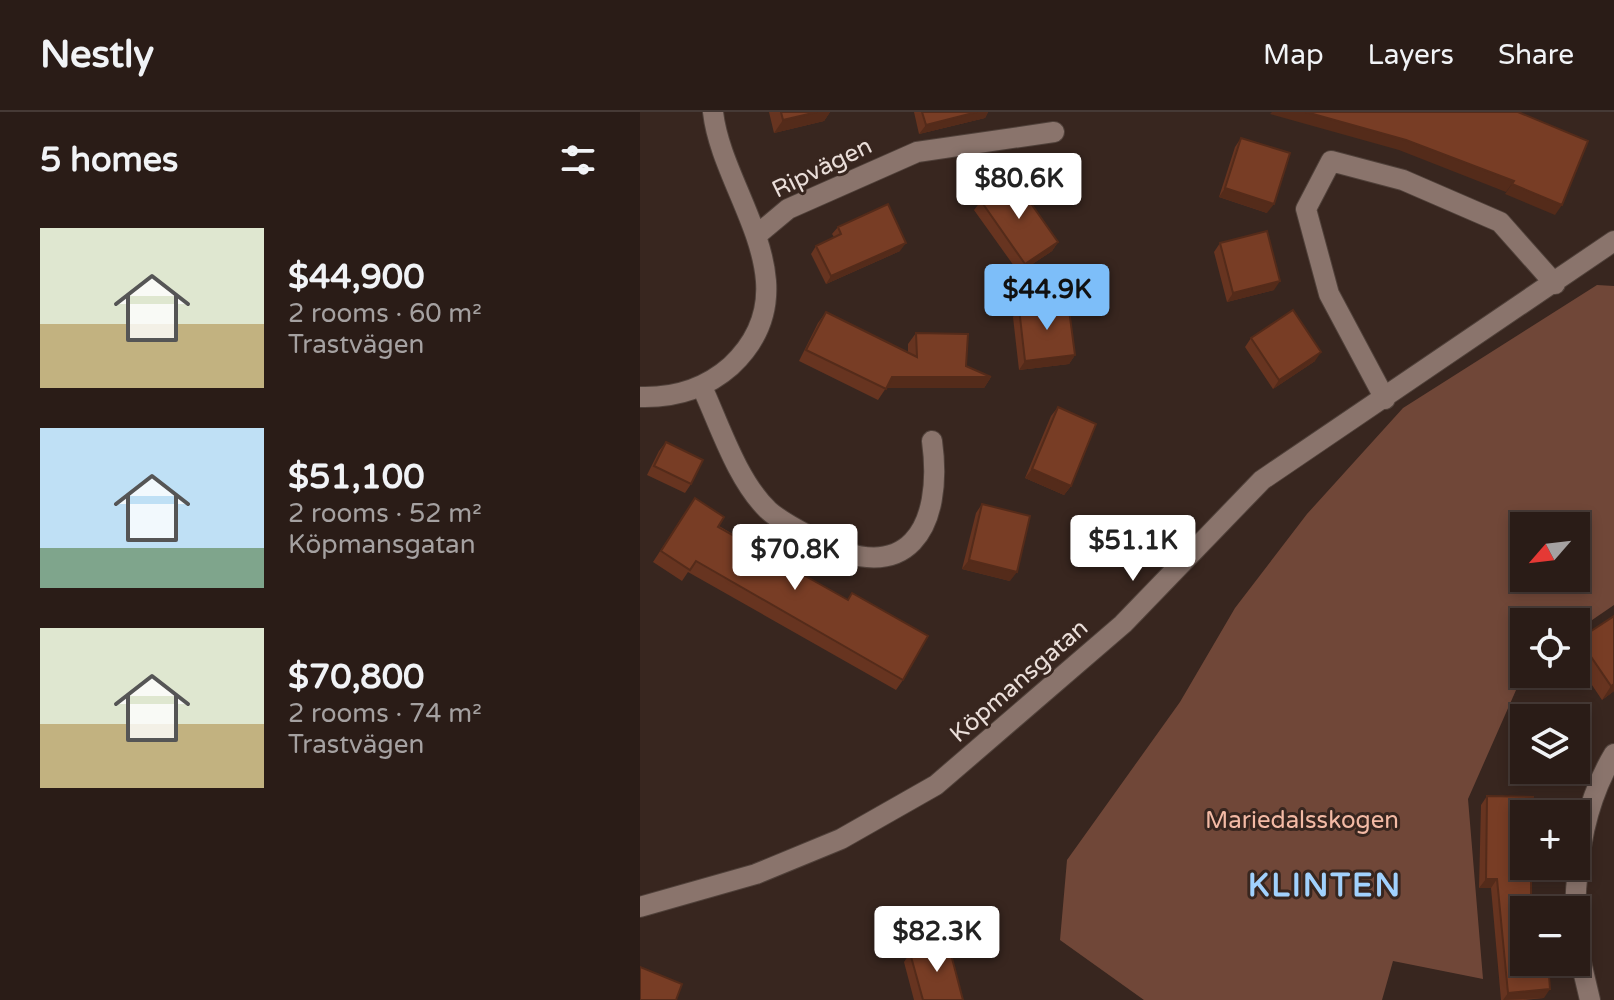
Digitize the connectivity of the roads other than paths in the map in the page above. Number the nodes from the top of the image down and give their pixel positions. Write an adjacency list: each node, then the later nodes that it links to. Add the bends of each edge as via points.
1 (713, 112): 3 (street)
2 (1054, 132): 3 (street, Ripvägen, via 917,152 788,209)
3 (758, 234): 6 (street, via 765,284 754,336 739,358)
4 (1614, 241): 5 (street, Köpmansgatan)
5 (1555, 284): 8 (street, Köpmansgatan); 8 (street, via 1500,222 1403,180 1331,161 1306,209 1329,294)
6 (702, 387): 7 (street); 9 (street, via 750,487 769,511 833,549 867,558 914,544 927,522 936,478)
7 (640, 397)
8 (1385, 399): 12 (street, Köpmansgatan, via 1262,480 1123,624 936,785 841,839 756,874)
9 (932, 441)
10 (1614, 754): 11 (street, via 1599,779 1577,856)
11 (1576, 896)
12 (640, 907)
13 (1584, 976): 14 (street)
14 (1590, 1000)

